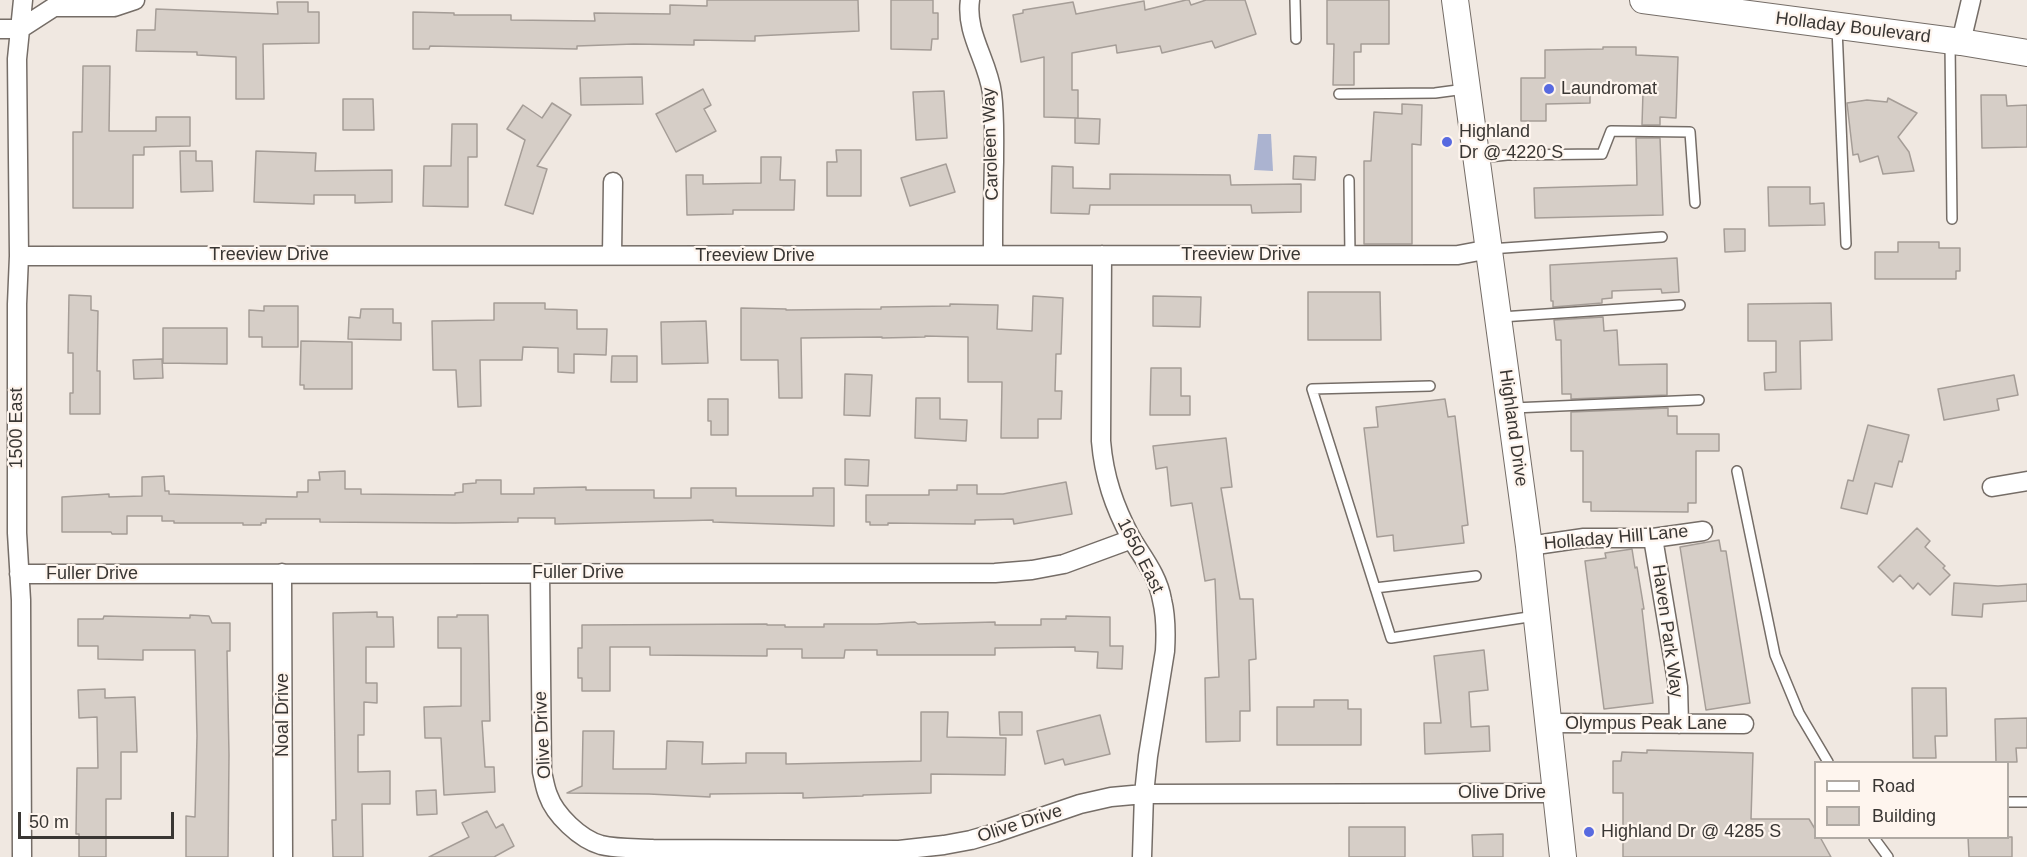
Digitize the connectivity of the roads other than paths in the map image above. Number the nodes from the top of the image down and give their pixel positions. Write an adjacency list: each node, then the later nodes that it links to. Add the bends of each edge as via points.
1 (23, 0): 11 (street, 1500 East)
2 (135, 0): 11 (street, via 114,7 54,7)
3 (970, 0): 26 (street, Caroleen Way, via 970,22 992,93)
4 (1295, 0): 12 (lane)
5 (1455, 0): 15 (main road, Highland Drive)
6 (1643, 0): 8 (main road, Holladay Boulevard)
7 (1971, 0): 13 (street)
8 (1738, 7): 9 (main road, Holladay Boulevard)
9 (1837, 26): 13 (main road, Holladay Boulevard); 23 (lane)
10 (0, 29): 11 (street)
11 (20, 29): 29 (street, 1500 East)
12 (1296, 39)
13 (1956, 41): 14 (main road, Holladay Boulevard); 21 (lane)
14 (2027, 53)
15 (1467, 88): 16 (lane, via 1435,93); 17 (main road, Highland Drive)
16 (1339, 94)
17 (1477, 158): 20 (lane, via 1602,154 1611,131 1690,132); 24 (main road, Highland Drive)
18 (1349, 180): 28 (lane)
19 (613, 182): 25 (street)
20 (1695, 204)
21 (1952, 219)
22 (1662, 237): 24 (lane)
23 (1846, 244)
24 (1490, 249): 28 (street, Treeview Drive, via 1458,255); 32 (main road, Highland Drive)
25 (612, 255): 26 (street, Treeview Drive); 29 (street, Treeview Drive)
26 (993, 255): 27 (street, Treeview Drive)
27 (1102, 255): 28 (street, Treeview Drive); 41 (street, 1650 East, via 1104,471 1116,509)
28 (1350, 255)
29 (19, 256): 30 (street, 1500 East)
30 (8, 304): 45 (street, 1500 East)
31 (1680, 305): 32 (lane)
32 (1499, 318): 35 (main road, Highland Drive)
33 (1430, 386): 47 (lane, via 1312,389)
34 (1699, 400): 35 (lane)
35 (1511, 408): 42 (main road, Highland Drive)
36 (1737, 471): 52 (lane, via 1775,655 1799,713)
37 (2027, 481): 38 (street)
38 (1992, 487)
39 (1703, 531): 40 (street, Holladay Hill Lane)
40 (1653, 538): 42 (street, Holladay Hill Lane, via 1584,538); 50 (street, Haven Park Way, via 1678,687)
41 (1132, 539): 44 (street, Fuller Drive, via 1064,564 995,573); 54 (street, 1650 East, via 1152,571 1162,598 1166,627 1166,651)
42 (1529, 546): 48 (main road, Highland Drive)
43 (282, 573): 44 (street, Fuller Drive); 45 (street, Fuller Drive); 60 (street, Noal Drive)
44 (540, 573): 58 (street, Olive Drive, via 540,747 548,797 579,833 599,844)
45 (19, 574): 59 (street, 1500 East)
46 (1476, 576): 47 (lane)
47 (1375, 588): 48 (lane, via 1391,638)
48 (1537, 616): 49 (main road, Highland Drive)
49 (1549, 723): 50 (street, Olympus Peak Lane); 53 (main road, Highland Drive)
50 (1679, 724): 51 (street, Olympus Peak Lane)
51 (1744, 724)
52 (1827, 761)
53 (1556, 793): 54 (street, Olive Drive); 62 (main road, Highland Drive)
54 (1144, 794): 58 (street, Olive Drive, via 1080,804 995,834 944,845 899,850); 61 (street, 1650 East)
55 (2009, 802): 56 (lane)
56 (2027, 802)
57 (1875, 839): 63 (lane)
58 (653, 853)
59 (22, 857)
60 (283, 857)
61 (1142, 857)
62 (1563, 857)
63 (1888, 857)

